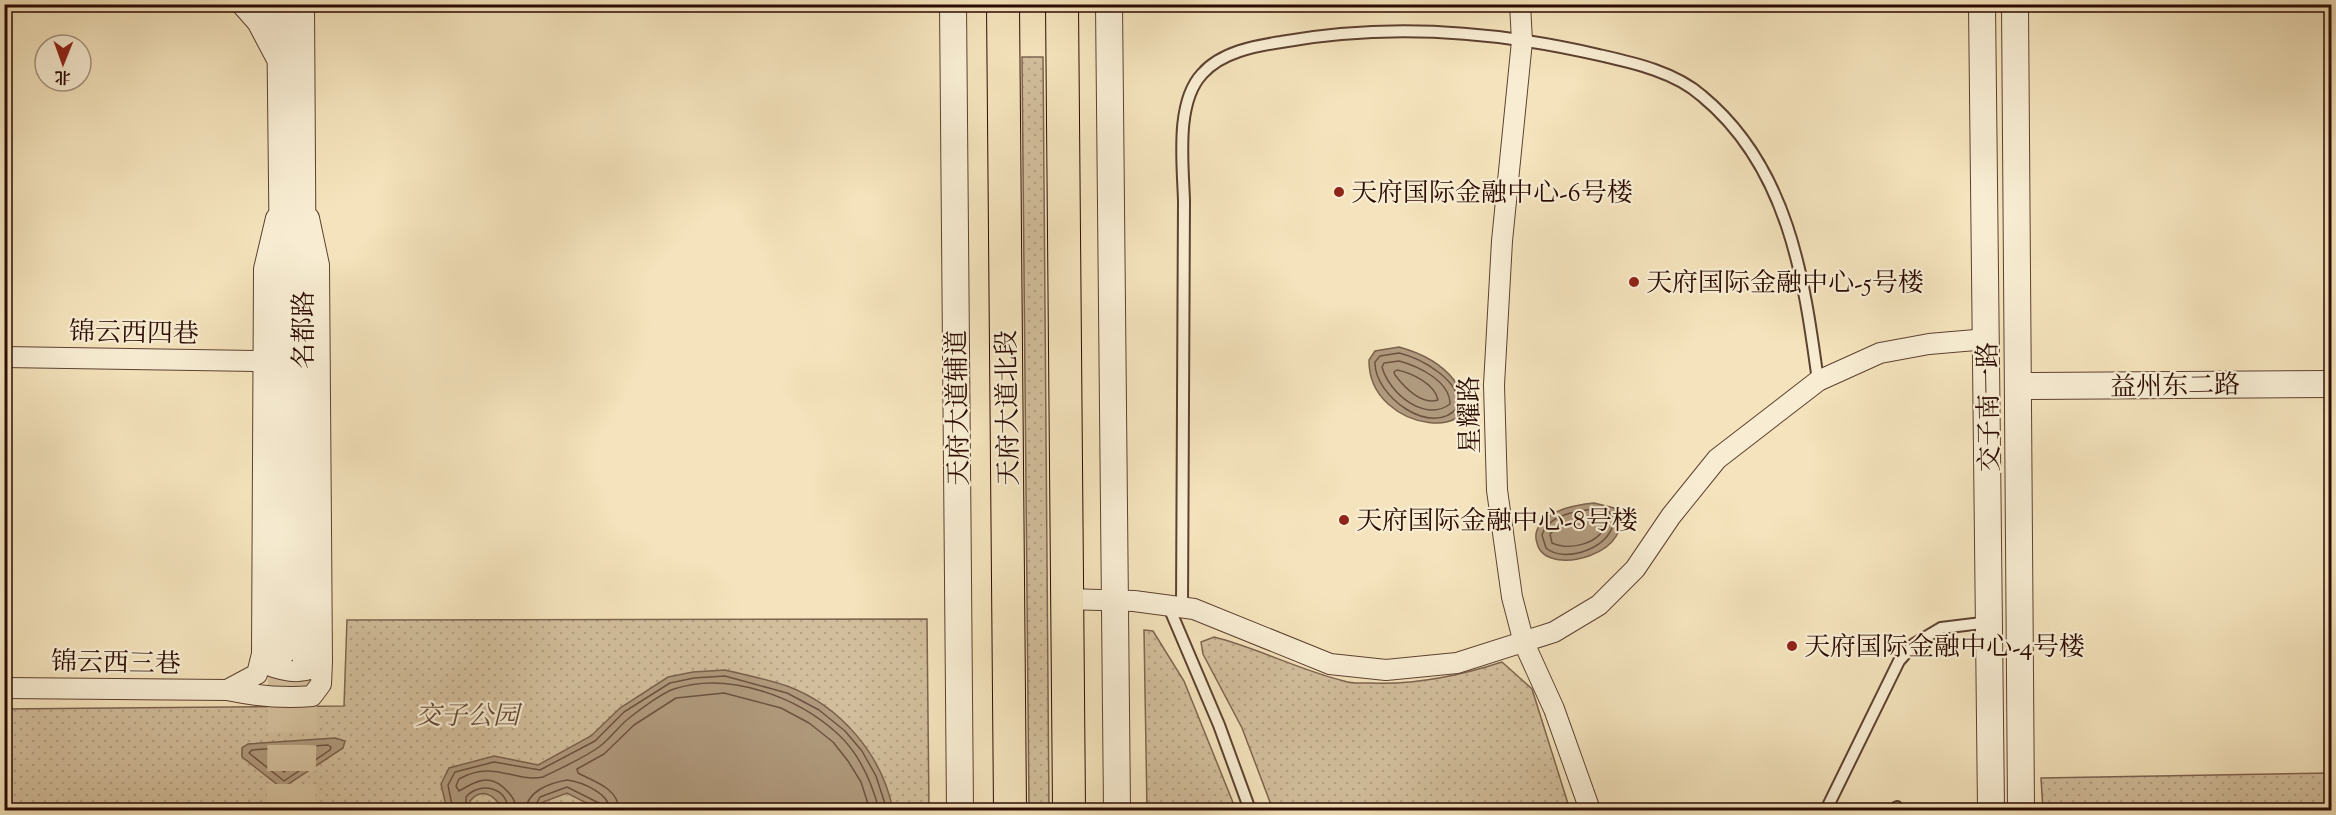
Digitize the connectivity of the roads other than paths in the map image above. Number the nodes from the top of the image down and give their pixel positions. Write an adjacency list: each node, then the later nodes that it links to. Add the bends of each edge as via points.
1 (245, 4): 12 (street, via 260,21)
2 (280, 4): 12 (street)
3 (301, 4): 13 (street, 名都路)
4 (953, 4): 29 (street, 天府大道辅道)
5 (1003, 4): 30 (main road, 天府大道北段)
6 (1062, 4): 20 (main road)
7 (1109, 4): 21 (street)
8 (1520, 4): 11 (street, 星耀路)
9 (1982, 4): 14 (street, 交子南一路)
10 (2015, 4): 19 (street, 交子南一路)
11 (1522, 41): 17 (lane, via 1626,61 1665,74 1701,94 1723,116 1748,145 1770,184 1791,237 1807,297); 22 (lane, via 1389,31 1308,37 1254,46 1224,57 1202,73 1190,92 1182,143); 24 (street, 星耀路, via 1502,241 1494,385 1497,490 1512,597)
12 (281, 62): 13 (street)
13 (292, 192): 16 (street, via 264,269); 25 (street, 名都路)
14 (1987, 339): 17 (street, via 1880,353); 23 (street, 交子南一路)
15 (4, 357): 16 (street, 锦云西四巷)
16 (262, 361): 25 (street)
17 (1818, 381): 24 (street, via 1717,459 1635,569 1599,605 1554,632)
18 (2331, 384): 19 (street, 益州东二路)
19 (2019, 386): 36 (street, 交子南一路)
20 (1068, 599): 21 (street); 31 (main road)
21 (1115, 600): 22 (street); 32 (street)
22 (1175, 606): 24 (street, via 1194,609 1330,664 1386,670 1457,663); 33 (lane)
23 (1990, 622): 28 (lane, via 1941,628 1914,644 1899,661); 35 (street, 交子南一路)
24 (1524, 643): 34 (street, 星耀路, via 1554,709)
25 (293, 656): 27 (street); 27 (street, 锦云西三巷, via 321,684 312,696 259,696)
26 (4, 688): 27 (street, 锦云西三巷)
27 (227, 690)
28 (1831, 808)
29 (960, 810)
30 (1010, 810)
31 (1069, 810)
32 (1117, 810)
33 (1250, 810)
34 (1590, 810)
35 (1991, 810)
36 (2021, 810)

